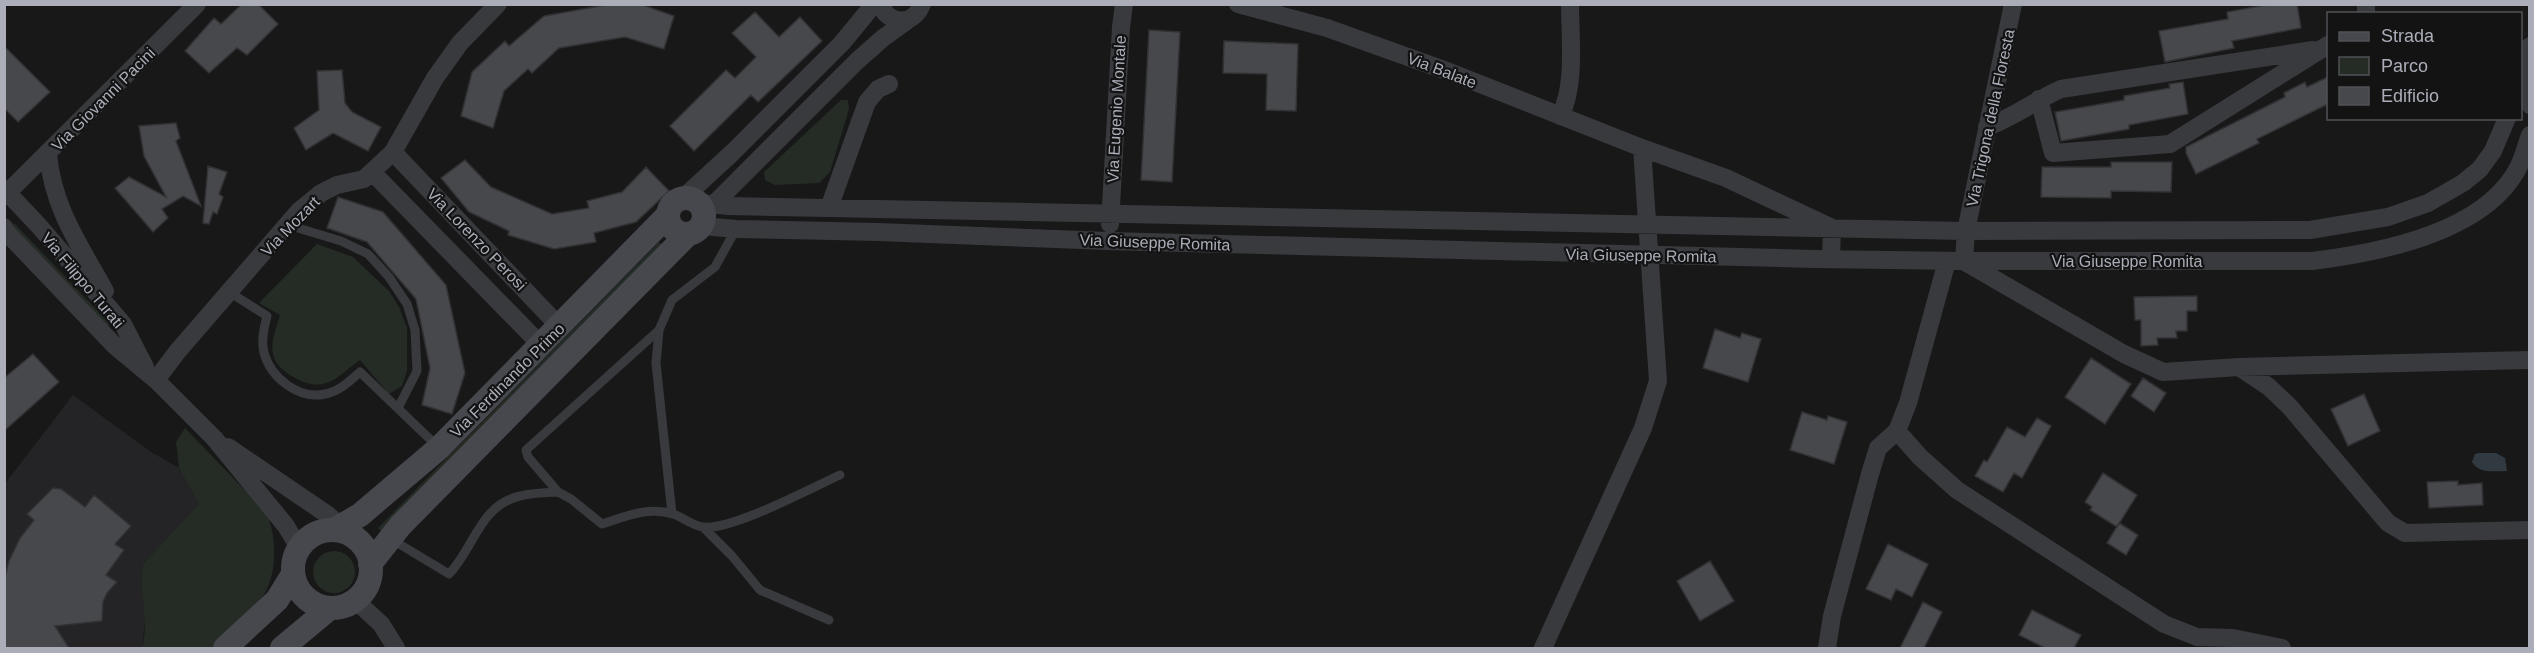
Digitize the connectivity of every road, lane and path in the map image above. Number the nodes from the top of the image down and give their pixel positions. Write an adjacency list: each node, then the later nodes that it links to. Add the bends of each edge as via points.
1 (197, 4): 24 (street, Via Giovanni Pacini)
2 (498, 4): 23 (street, Via Mozart, via 460,43 435,78)
3 (874, 4): 32 (street, Via Ferdinando Primo, via 842,44 732,153)
4 (880, 4): 10 (street, via 888,17 901,21)
5 (932, 4): 10 (street, Via Ferdinando Primo)
6 (1124, 4): 33 (street, Via Eugenio Montale)
7 (1238, 4): 18 (street, Via Balate, via 1327,28)
8 (1570, 4): 18 (street, via 1569,87)
9 (2013, 4): 20 (street, Via Trigona della Floresta)
10 (915, 14): 25 (street, Via Ferdinando Primo, via 857,61)
11 (2529, 46): 13 (street)
12 (2324, 47): 16 (street, via 2061,89); 16 (street, via 2170,144 2053,153)
13 (2522, 70)
14 (2522, 77): 17 (street)
15 (889, 84): 30 (street, via 878,89 867,102)
16 (2039, 99): 20 (street, via 2013,117)
17 (2529, 105)
18 (1560, 116): 22 (street, Via Balate)
19 (2506, 120): 28 (street, Via Giuseppe Romita, via 2480,169)
20 (1988, 127): 41 (street, Via Trigona della Floresta)
21 (2529, 135): 42 (street, Via Giuseppe Romita, via 2519,166 2502,190)
22 (1642, 148): 36 (street); 38 (street, Via Balate, via 1726,178)
23 (393, 152): 26 (street, Via Mozart); 52 (street, Via Lorenzo Perosi)
24 (48, 153): 27 (street, Via Giovanni Pacini); 51 (street, via 58,205)
25 (748, 168): 29 (street, via 738,191 742,197); 32 (street, Via Ferdinando Primo)
26 (373, 173): 35 (street, Via Mozart, via 321,193); 54 (street, Via Lorenzo Perosi)
27 (6, 192): 51 (street, Via Filippo Turati)
28 (2428, 203): 40 (street, Via Giuseppe Romita, via 2388,217); 42 (street)
29 (792, 208): 30 (street, Via Giuseppe Romita); 32 (street, Via Giuseppe Romita)
30 (829, 208): 31 (street, Via Giuseppe Romita)
31 (880, 209): 33 (street, Via Giuseppe Romita); 43 (street)
32 (693, 214): 39 (street, Via Giuseppe Romita); 52 (street, Via Ferdinando Primo); 68 (street, Via Ferdinando Primo)
33 (1111, 214): 34 (street, Via Giuseppe Romita); 44 (street, Via Eugenio Montale)
34 (1217, 217): 36 (street, Via Giuseppe Romita); 45 (street)
35 (288, 225): 50 (street, Via Mozart); 58 (lane, via 341,241 368,254 407,304 415,330 417,371)
36 (1649, 225): 38 (street, Via Giuseppe Romita); 46 (street)
37 (4, 227): 57 (street, Via Filippo Turati, via 114,346)
38 (1832, 228): 41 (street, Via Giuseppe Romita); 47 (street)
39 (736, 230): 43 (street, Via Giuseppe Romita); 53 (lane, via 715,267 672,300)
40 (2310, 230): 41 (street, Via Giuseppe Romita); 49 (street)
41 (1966, 231): 48 (street, Via Trigona della Floresta)
42 (2441, 231): 49 (street, Via Giuseppe Romita, via 2396,246)
43 (878, 232): 44 (street, Via Giuseppe Romita)
44 (1108, 241): 45 (street, Via Giuseppe Romita)
45 (1215, 243): 46 (street, Via Giuseppe Romita)
46 (1651, 255): 47 (street, Via Giuseppe Romita); 79 (street, via 1658,381 1642,428)
47 (1831, 259): 48 (street, Via Giuseppe Romita)
48 (1955, 261): 49 (street, Via Giuseppe Romita); 56 (street, via 2163,372); 59 (street, Via Trigona della Floresta)
49 (2312, 261)
50 (229, 292): 57 (street, Via Mozart); 58 (lane, via 267,316 264,353 280,381 297,391 323,395 341,388 360,372)
51 (123, 324): 57 (street, Via Filippo Turati)
52 (560, 327): 54 (street, Via Ferdinando Primo)
53 (659, 330): 63 (lane, via 526,450); 64 (lane, via 656,363)
54 (541, 345): 61 (street, Via Ferdinando Primo)
55 (2529, 360): 56 (street)
56 (2239, 367): 66 (street, via 2290,407 2388,523 2405,533)
57 (152, 377): 60 (street, Via Filippo Turati)
58 (398, 408): 61 (lane)
59 (1897, 431): 75 (street, via 1957,490); 80 (street, via 1878,448 1832,616)
60 (214, 438): 67 (street, via 273,476); 69 (street, via 286,526)
61 (439, 448): 67 (street, Via Ferdinando Primo)
62 (840, 475): 65 (lane, via 730,525)
63 (558, 492): 64 (lane, via 602,524 636,513); 68 (lane, via 519,496 486,515 449,574)
64 (672, 514): 65 (lane)
65 (703, 527): 74 (lane, via 760,590)
66 (2529, 530)
67 (345, 532): 69 (street, via 314,535); 70 (street, via 366,551)
68 (389, 538): 70 (street, Via Ferdinando Primo)
69 (299, 548): 71 (street)
70 (370, 564): 72 (street, via 364,590)
71 (293, 574): 73 (street, via 305,598); 76 (street, via 277,600)
72 (355, 600): 73 (street, via 343,607); 78 (street, via 381,624)
73 (330, 608): 77 (street)
74 (829, 620)
75 (2199, 643): 81 (street, via 2233,638)
76 (225, 648)
77 (282, 648)
78 (396, 648)
79 (1544, 648)
80 (1827, 648)
81 (2282, 648)

